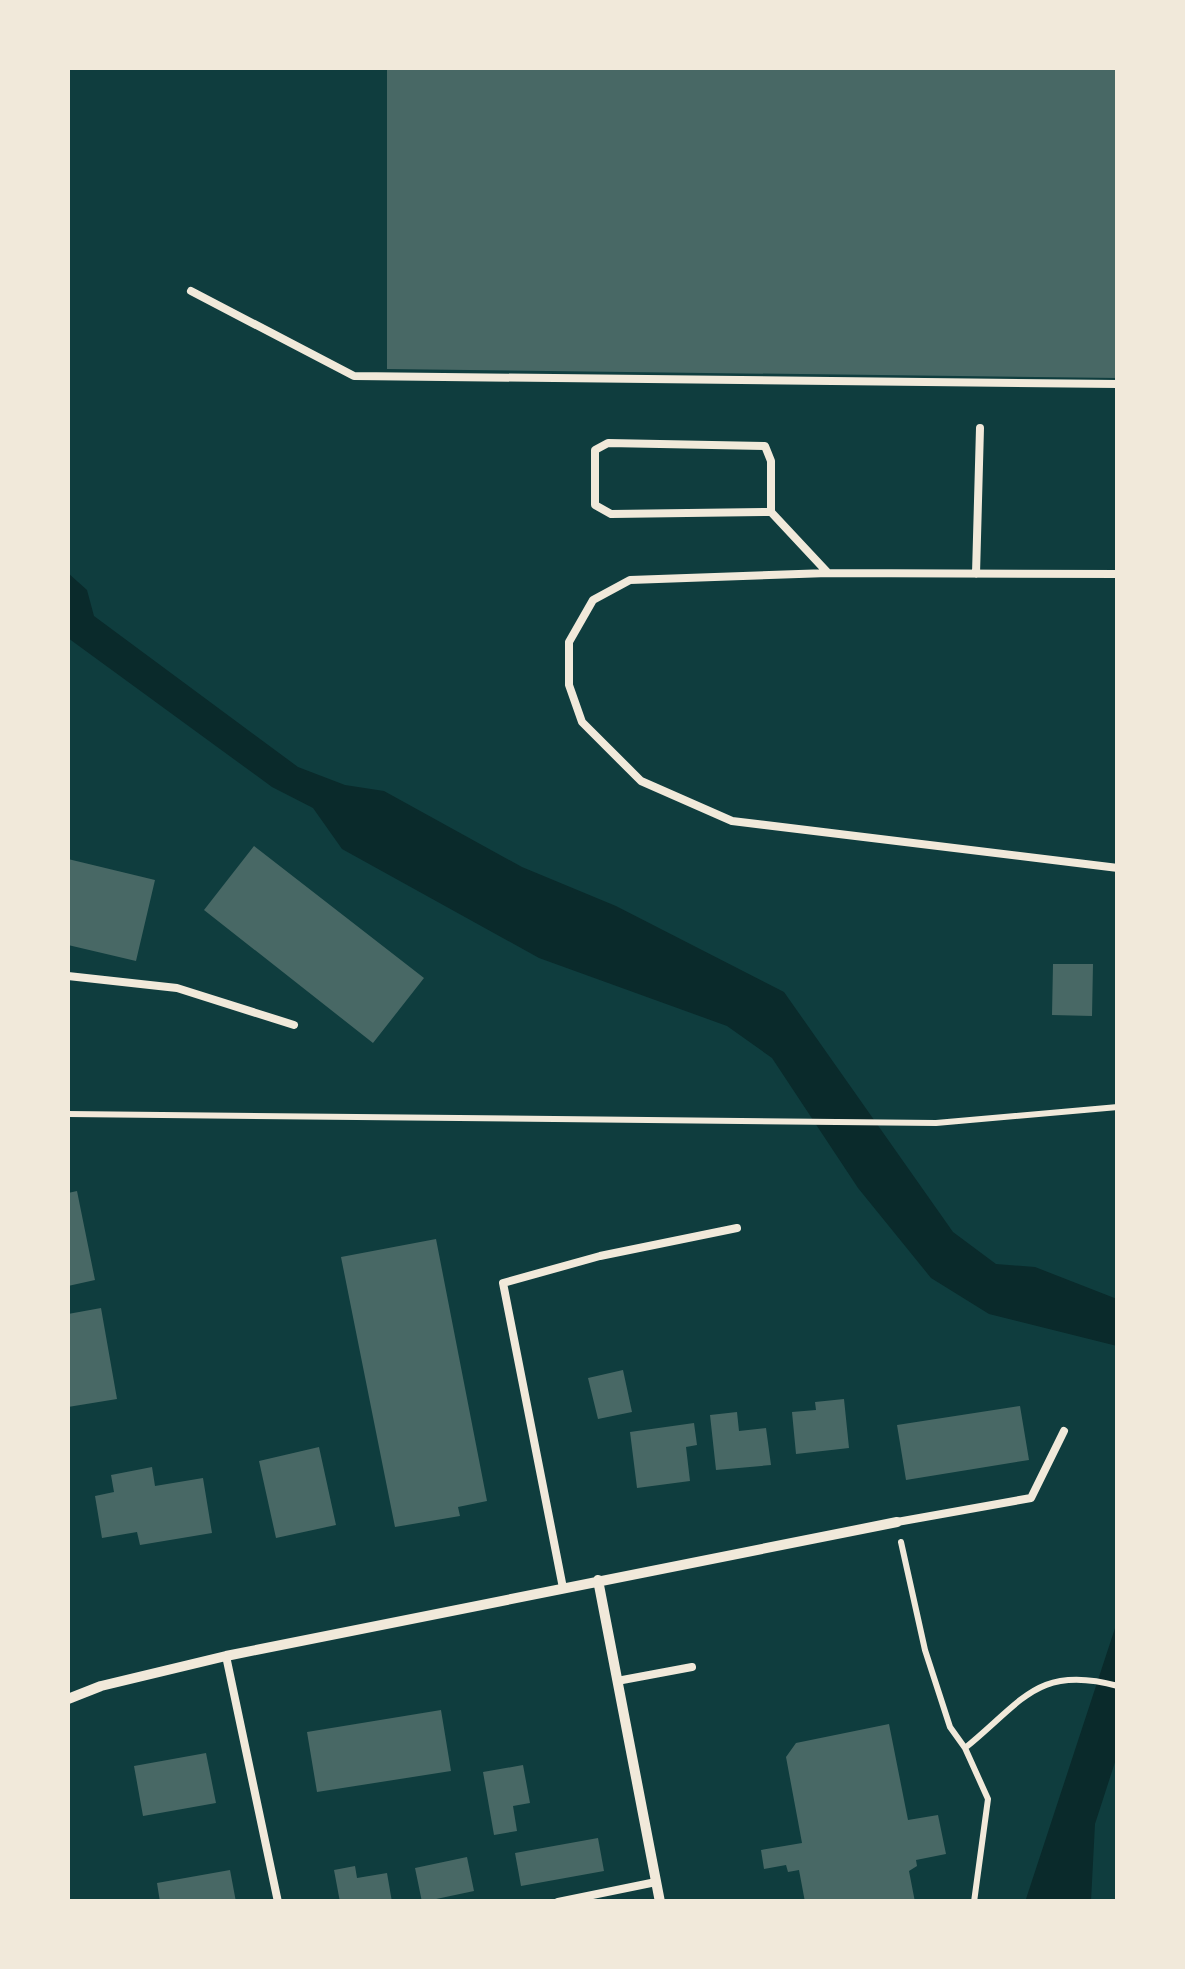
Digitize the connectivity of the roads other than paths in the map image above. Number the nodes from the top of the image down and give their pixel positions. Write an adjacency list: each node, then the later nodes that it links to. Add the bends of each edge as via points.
1 (191, 291): 2 (lane, via 354,376)
2 (1118, 384)
3 (980, 428): 6 (lane)
4 (770, 512): 4 (lane, via 772,461 764,446 608,443 595,450 595,505 610,514); 5 (lane)
5 (828, 573): 6 (lane); 8 (lane, via 630,580 593,600 569,642 569,685 582,722 642,781 732,821)
6 (976, 574): 7 (lane)
7 (1118, 574)
8 (1118, 868)
9 (68, 976): 10 (lane, via 178,988)
10 (294, 1025)
11 (737, 1228): 15 (lane, via 503,1283)
12 (1064, 1431): 13 (lane, via 1031,1498)
13 (897, 1522): 14 (street)
14 (598, 1580): 15 (street); 18 (street)
15 (563, 1588): 16 (street)
16 (226, 1656): 19 (street); 21 (lane)
17 (692, 1666): 18 (lane)
18 (617, 1681): 20 (street)
19 (68, 1699)
20 (656, 1882): 22 (lane); 23 (street)
21 (278, 1902)
22 (558, 1902)
23 (660, 1902)

